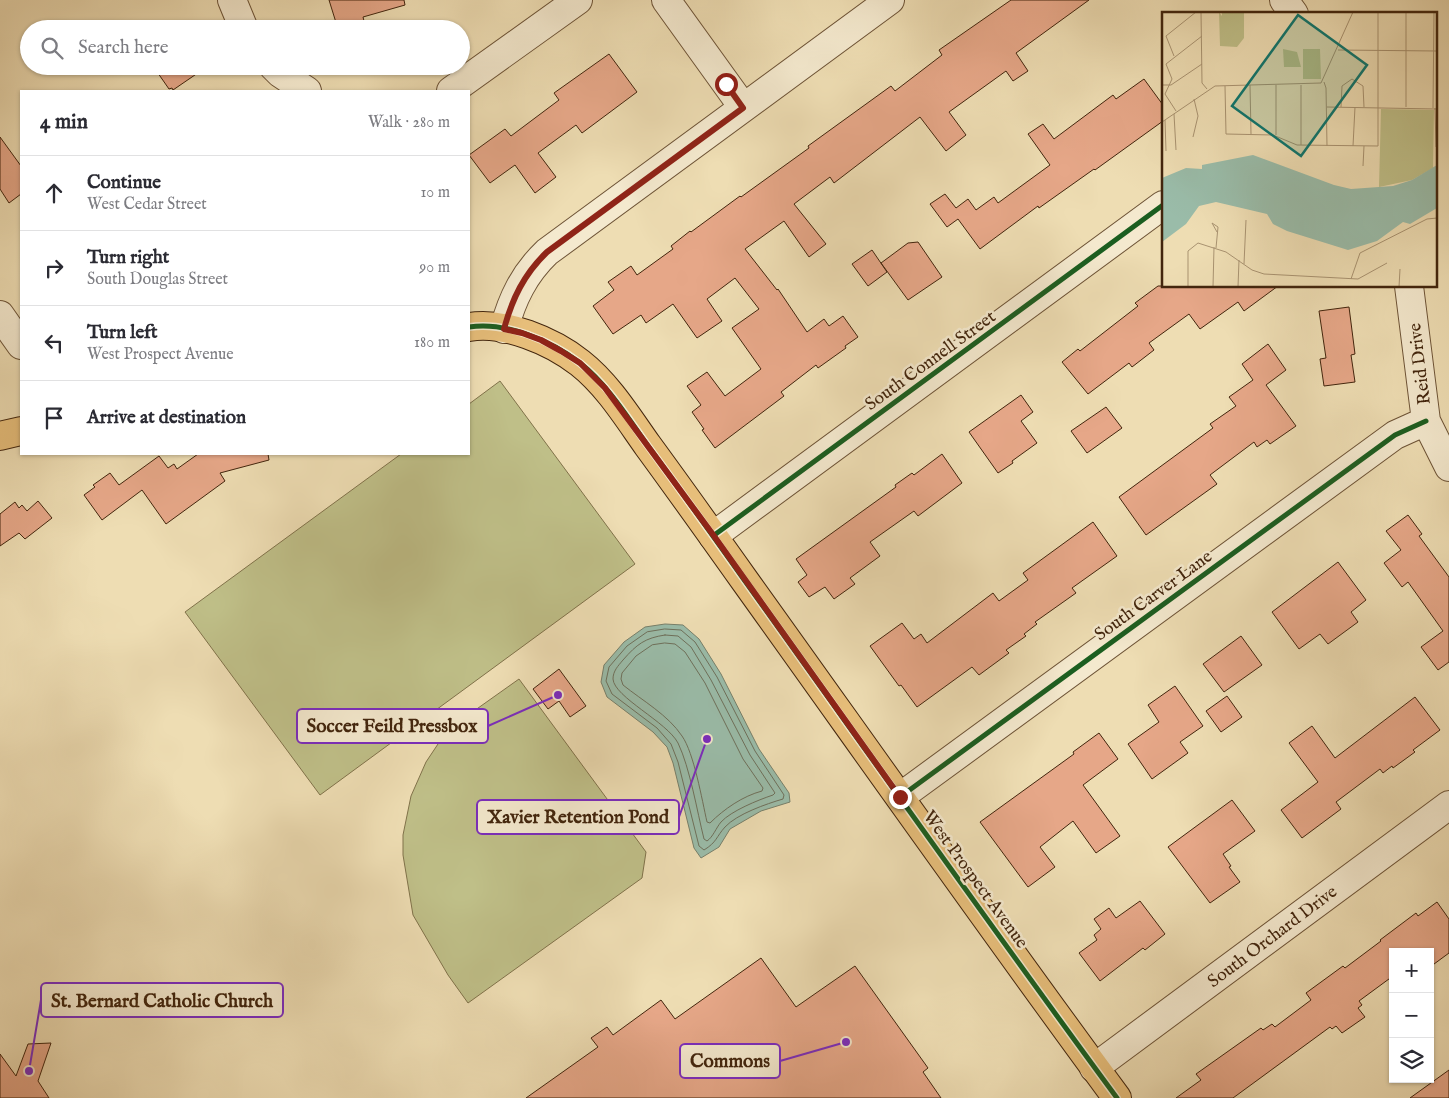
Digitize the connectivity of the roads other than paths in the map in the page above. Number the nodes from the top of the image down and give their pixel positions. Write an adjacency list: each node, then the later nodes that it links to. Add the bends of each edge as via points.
1 (232, 0): 7 (street)
2 (578, 0): 10 (street)
3 (666, 0): 11 (street)
4 (890, 0): 11 (street)
5 (1284, 0): 6 (street)
6 (1293, 12)
7 (240, 20)
8 (283, 75): 9 (street)
9 (306, 90)
10 (452, 90)
11 (743, 108): 16 (street, via 547,252 523,281)
12 (1162, 206): 22 (street, South Connell Street)
13 (1409, 288): 18 (street, Reid Drive)
14 (0, 315): 17 (street)
15 (470, 327): 16 (main road, West Prospect Avenue)
16 (504, 329): 22 (main road, West Prospect Avenue, via 554,347 594,376)
17 (20, 344)
18 (1426, 421): 21 (street, Reid Drive); 23 (street, South Carver Lane, via 1395,435)
19 (20, 431): 20 (main road)
20 (0, 436)
21 (1449, 467)
22 (714, 536): 23 (main road, West Prospect Avenue)
23 (900, 797): 25 (main road, West Prospect Avenue)
24 (1449, 805): 25 (street, South Orchard Drive)
25 (1094, 1068): 26 (main road, West Prospect Avenue)
26 (1116, 1098)

